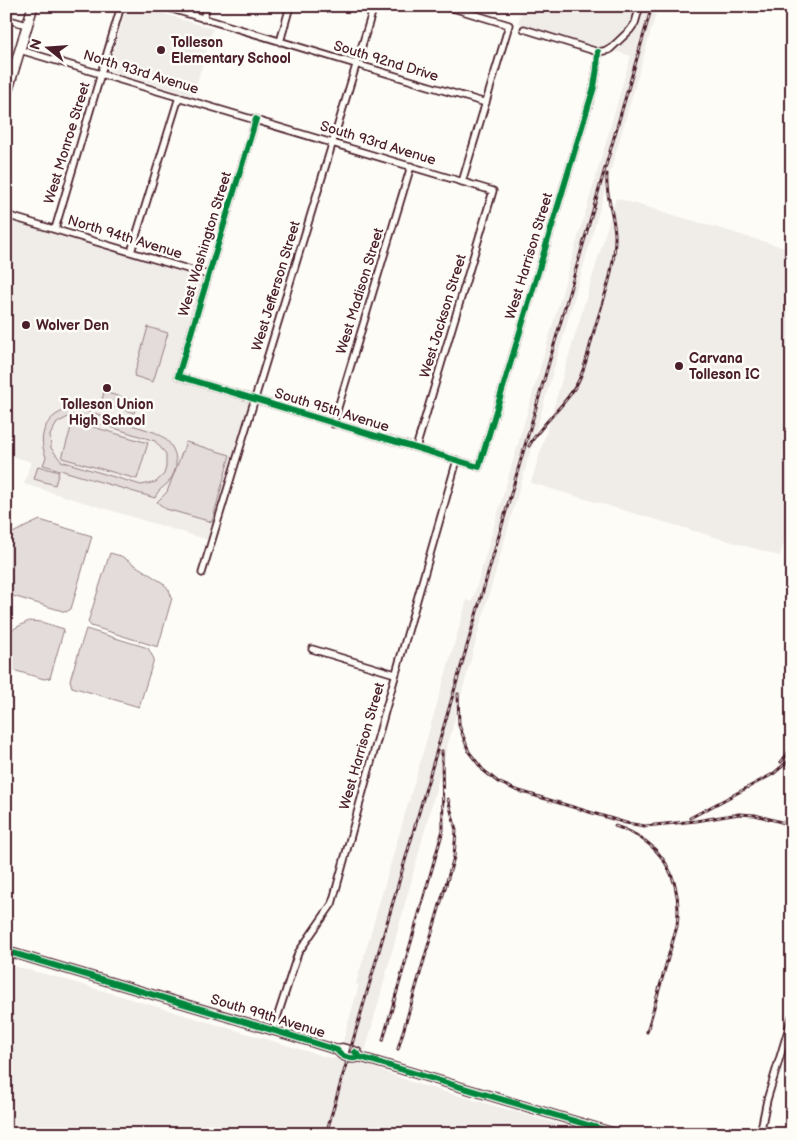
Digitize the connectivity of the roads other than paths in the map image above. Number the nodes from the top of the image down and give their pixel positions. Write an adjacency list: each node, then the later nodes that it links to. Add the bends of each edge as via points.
1 (33, 6): 11 (main road)
2 (121, 6): 17 (street, West Monroe Street)
3 (162, 6): 10 (street, South 92nd Drive)
4 (207, 6): 10 (street)
5 (290, 6): 13 (street)
6 (374, 6): 16 (street, West Jefferson Street)
7 (446, 6): 20 (street, via 509,25)
8 (640, 6): 15 (street, via 630,30 609,50)
9 (6, 19): 11 (street)
10 (203, 19): 13 (street, South 92nd Drive)
11 (27, 25): 14 (main road)
12 (524, 29): 15 (street)
13 (280, 42): 16 (street, South 92nd Drive)
14 (20, 50): 17 (street, North 93rd Avenue); 18 (main road)
15 (598, 52): 35 (street, West Harrison Street, via 594,87)
16 (356, 65): 20 (street, South 92nd Drive); 22 (street, West Jefferson Street)
17 (101, 73): 19 (street, North 93rd Avenue); 27 (street, West Monroe Street)
18 (6, 96)
19 (179, 97): 21 (street, North 93rd Avenue); 28 (street)
20 (486, 104): 24 (street)
21 (256, 120): 22 (street, South 93rd Avenue); 29 (street, West Washington Street)
22 (332, 142): 23 (street, South 93rd Avenue); 31 (street, West Jefferson Street)
23 (411, 166): 24 (street, South 93rd Avenue); 32 (street, West Madison Street)
24 (462, 182): 25 (street, South 93rd Avenue)
25 (493, 191): 33 (street, West Jackson Street)
26 (6, 215): 27 (street, North 94th Avenue)
27 (54, 229): 28 (street, North 94th Avenue)
28 (131, 252): 29 (street, North 94th Avenue)
29 (208, 275): 30 (street, West Washington Street)
30 (178, 376): 31 (street, South 95th Avenue)
31 (255, 399): 32 (street, South 95th Avenue); 36 (street, West Jefferson Street)
32 (333, 424): 33 (street, South 95th Avenue)
33 (416, 448): 34 (street, South 95th Avenue)
34 (457, 460): 35 (street, South 95th Avenue); 38 (street, West Harrison Street)
35 (479, 467)
36 (202, 573)
37 (312, 649): 38 (street)
38 (395, 674): 41 (street, West Harrison Street, via 332,904 298,953)
39 (6, 951): 41 (main road, South 99th Avenue)
40 (792, 1017): 43 (street)
41 (273, 1030): 42 (main road, South 99th Avenue, via 336,1050 342,1048 357,1052 360,1057)
42 (618, 1134)
43 (760, 1134)

